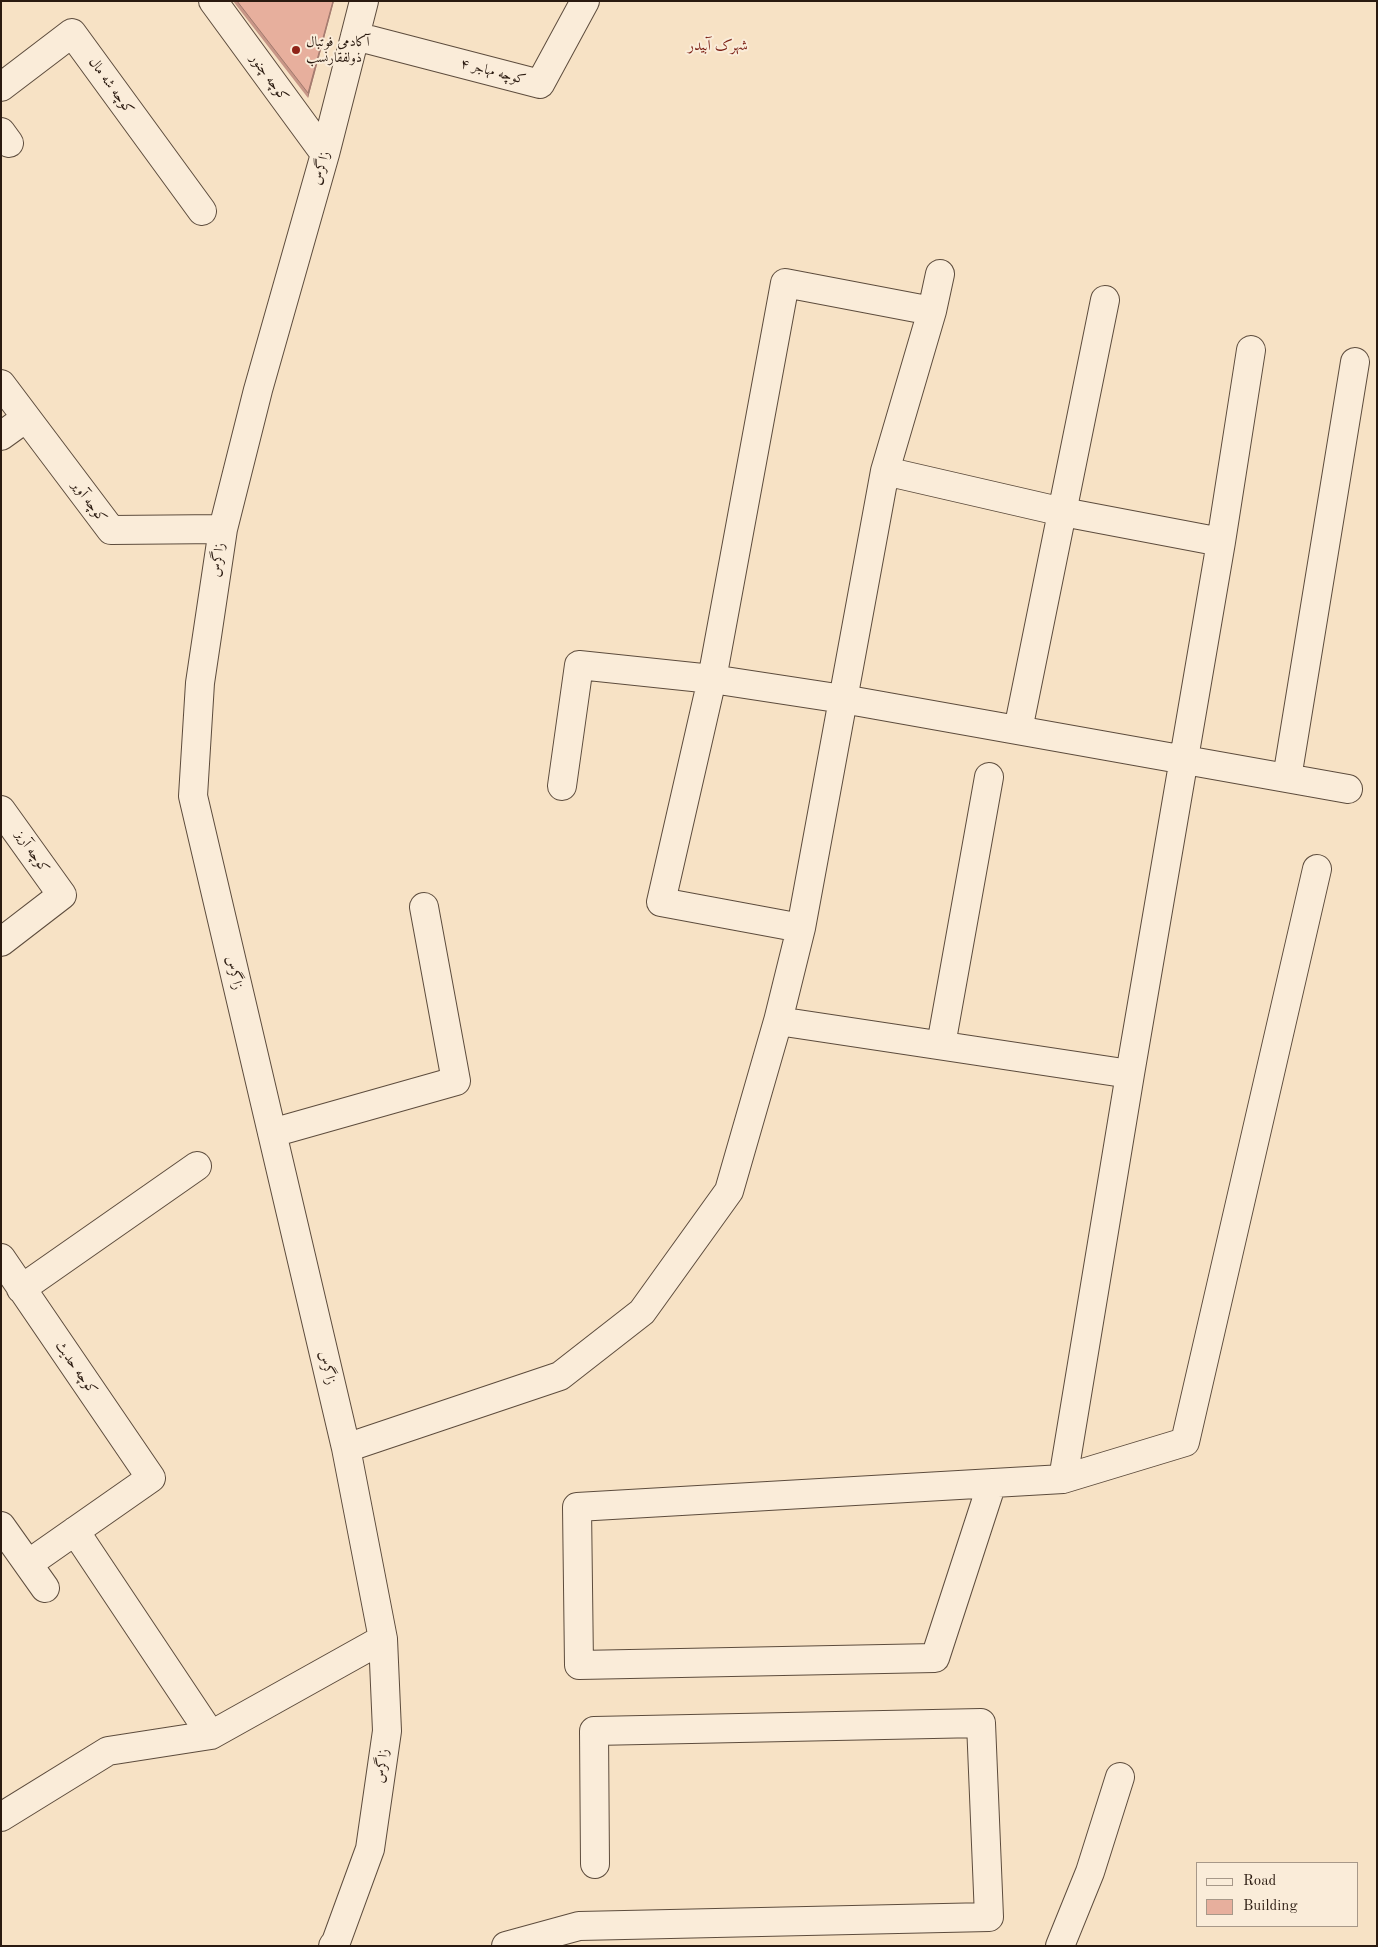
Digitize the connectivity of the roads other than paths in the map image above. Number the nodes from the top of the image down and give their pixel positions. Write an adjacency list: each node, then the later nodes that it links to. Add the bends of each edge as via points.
1 (213, 1): 6 (street, کوچه چنور)
2 (364, 1): 4 (street, زاگرس)
3 (586, 1): 4 (street, کوچه مهاجر ۴, via 540,84)
4 (355, 36): 6 (street, زاگرس)
5 (1, 87): 7 (street, کوچه شه مال, via 72,33)
6 (325, 154): 18 (street, زاگرس, via 258,390)
7 (202, 211)
8 (940, 274): 10 (street)
9 (1105, 300): 17 (street)
10 (932, 312): 16 (street); 20 (street, via 785,283)
11 (1251, 350): 19 (street)
12 (1355, 362): 25 (street)
13 (1, 384): 14 (street, کوچه آویر)
14 (26, 418): 15 (street); 18 (street, کوچه آویر, via 111,530)
15 (1, 436)
16 (885, 471): 17 (street); 21 (street)
17 (1063, 512): 19 (street); 22 (street)
18 (223, 529): 36 (street, زاگرس, via 200,683 192,796)
19 (1221, 542): 23 (street)
20 (712, 679): 21 (street); 26 (street, via 579,665); 31 (street, via 661,902)
21 (843, 699): 22 (street); 31 (street)
22 (1018, 730): 23 (street)
23 (1183, 760): 25 (street); 35 (street)
24 (989, 777): 34 (street)
25 (1287, 778): 27 (street)
26 (562, 786)
27 (1348, 789)
28 (1, 810): 32 (street, کوچه آریز, via 62,896)
29 (1317, 869): 41 (street, via 1184,1442)
30 (424, 907): 36 (street, via 456,1080)
31 (801, 928): 33 (street)
32 (2, 939)
33 (778, 1021): 34 (street); 40 (street, via 729,1191 642,1312 560,1376)
34 (941, 1045): 35 (street)
35 (1130, 1074): 41 (street)
36 (272, 1133): 40 (street, زاگرس)
37 (197, 1166): 39 (street)
38 (1, 1258): 39 (street, کوچه حدیث)
39 (21, 1289): 44 (street, کوچه حدیث, via 151,1478)
40 (346, 1448): 47 (street, زاگرس)
41 (1063, 1479): 42 (street)
42 (992, 1483): 42 (street, via 577,1507 579,1665 935,1658)
43 (1, 1526): 45 (street)
44 (75, 1531): 45 (street); 48 (street)
45 (28, 1564): 46 (street)
46 (45, 1588)
47 (383, 1639): 48 (street); 52 (street, زاگرس, via 387,1732 370,1849)
48 (211, 1734): 50 (street, via 108,1751)
49 (1120, 1778): 54 (street, via 1090,1872)
50 (1, 1817)
51 (595, 1864): 53 (street, via 594,1732 981,1723 989,1917 579,1926)
52 (333, 1946)
53 (506, 1946)
54 (1060, 1946)

